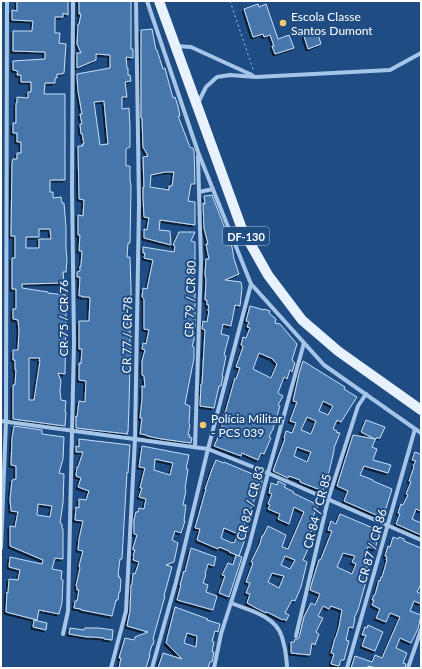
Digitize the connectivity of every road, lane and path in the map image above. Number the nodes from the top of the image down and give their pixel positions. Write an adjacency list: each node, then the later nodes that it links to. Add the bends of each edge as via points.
1 (8, 1): 19 (street)
2 (73, 1): 21 (street, CR 75 / CR 76, via 74,343)
3 (136, 1): 23 (street, CR 77 / CR 78, via 139,204)
4 (147, 1): 11 (street)
5 (159, 1): 7 (main road, DF-130)
6 (230, 1): 9 (path)
7 (174, 46): 9 (street, via 191,47); 10 (main road, DF-130)
8 (421, 53): 9 (street, via 390,70)
9 (256, 77): 10 (street, via 216,77 206,87)
10 (197, 106): 17 (main road, DF-130, via 242,229 268,275 302,320 338,351)
11 (198, 152): 12 (street); 13 (street, CR 79 / CR 80)
12 (213, 188): 13 (street); 14 (street)
13 (199, 192): 24 (street, CR 79 / CR 80, via 201,262)
14 (251, 284): 15 (street); 25 (street)
15 (304, 343): 16 (street, via 324,365); 26 (street, CR 82 / CR 83)
16 (366, 394): 20 (street); 27 (street, CR 84 / CR 85, via 358,406)
17 (421, 410)
18 (1, 421): 19 (street)
19 (6, 421): 21 (street); 30 (street)
20 (415, 429): 22 (street); 28 (street, CR 87 / CR 86)
21 (71, 430): 23 (street); 33 (street, CR 75 / CR 76, via 68,611)
22 (421, 433)
23 (135, 439): 24 (street); 35 (street, CR 77 / CR 78, via 126,611)
24 (194, 447): 25 (street)
25 (208, 449): 26 (street); 36 (street)
26 (268, 473): 27 (street); 31 (street, CR 82 / CR 83)
27 (328, 500): 28 (street); 34 (street, CR 84 / CR 85)
28 (388, 526): 29 (street); 39 (street, CR 87 / CR 86)
29 (421, 540)
30 (1, 548)
31 (231, 603): 37 (street, CR 82 / CR 83); 38 (street, via 259,614 277,626 282,636)
32 (421, 630): 40 (street)
33 (63, 634)
34 (296, 636)
35 (111, 668)
36 (152, 668)
37 (214, 668)
38 (287, 668)
39 (347, 668)
40 (408, 668)

